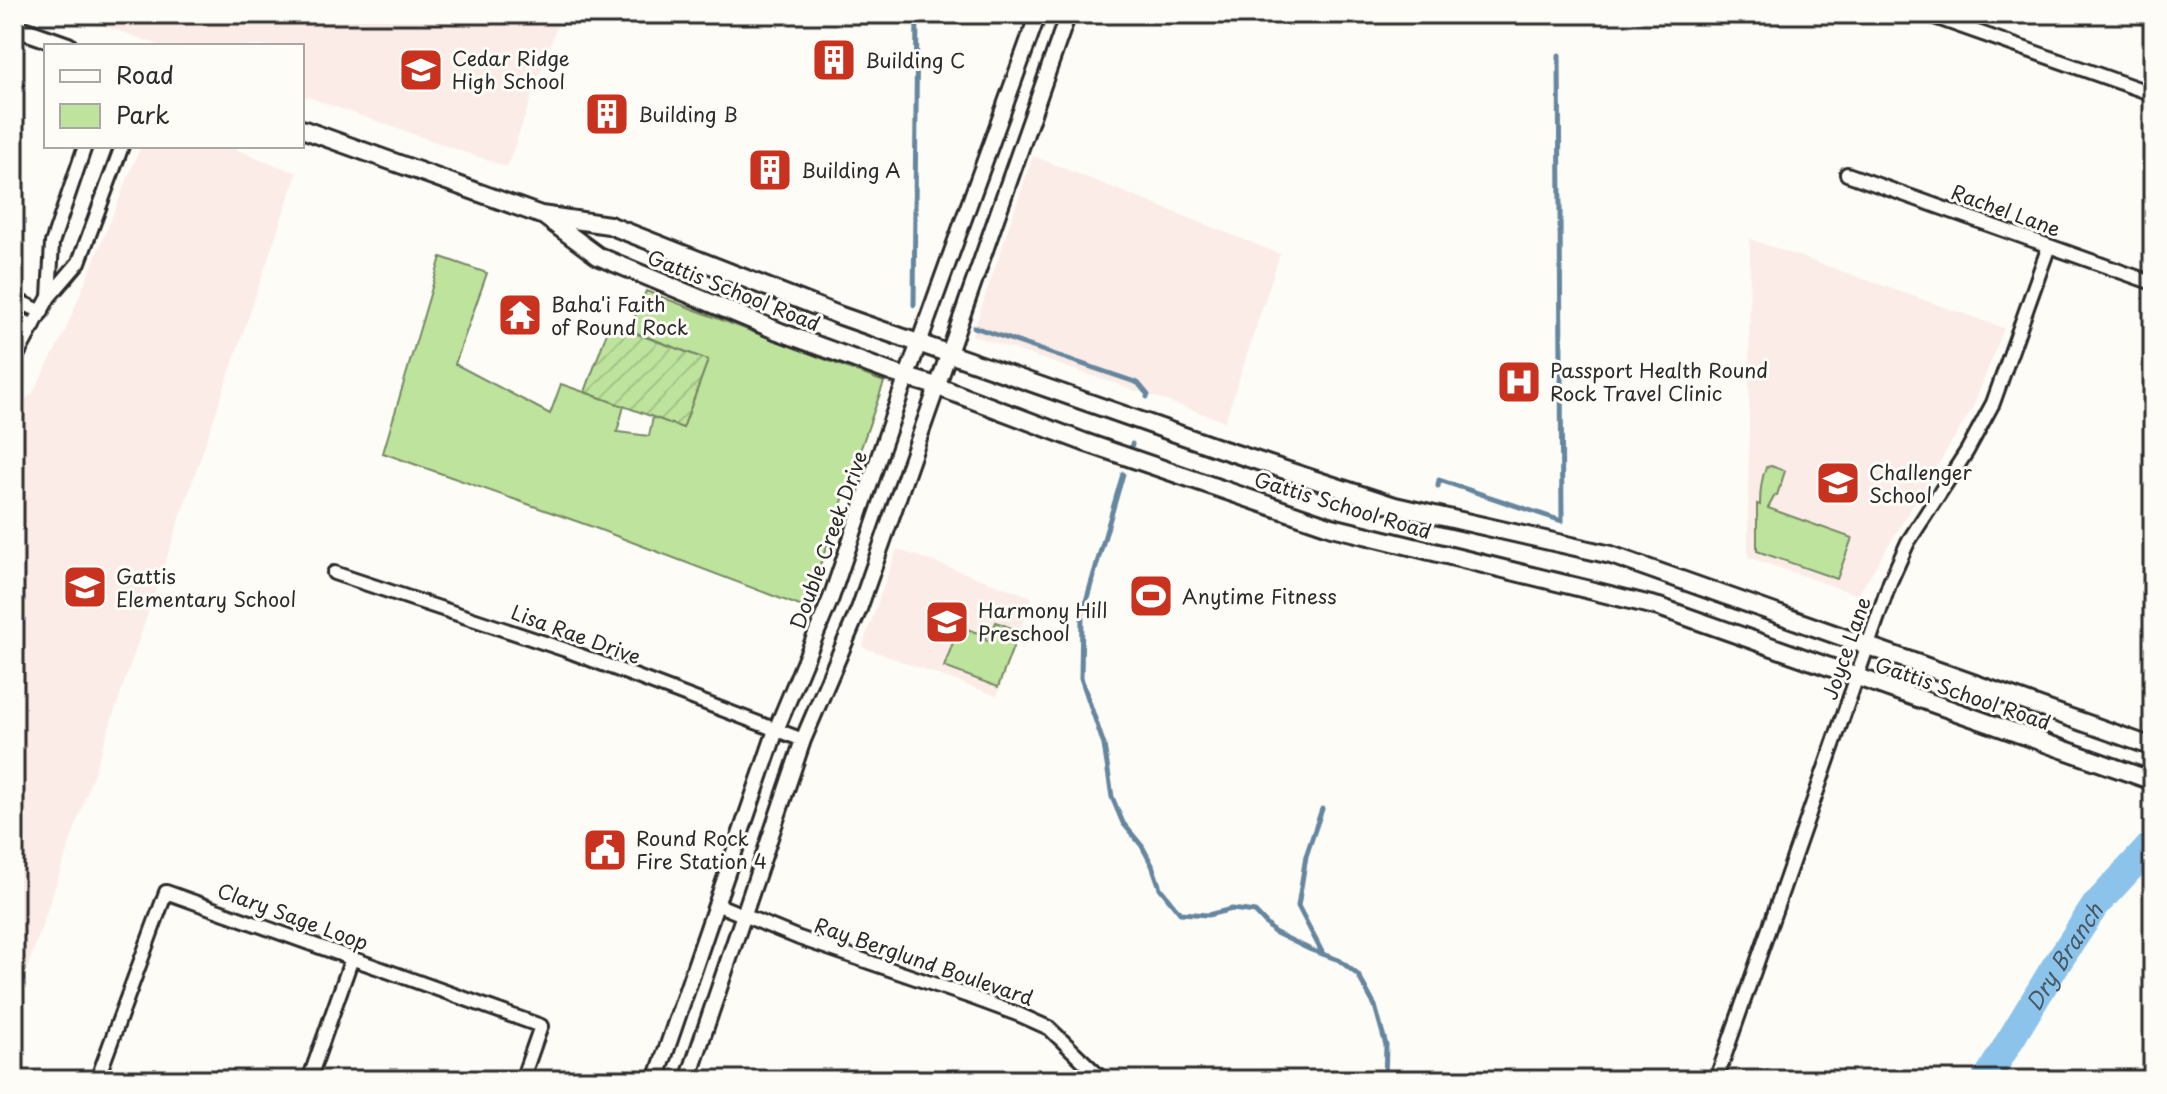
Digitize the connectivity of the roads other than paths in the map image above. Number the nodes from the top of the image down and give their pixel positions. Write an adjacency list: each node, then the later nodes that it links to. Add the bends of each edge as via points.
1 (1038, 14): 19 (street, Double Creek Drive)
2 (1068, 14): 20 (street)
3 (1926, 14): 6 (street)
4 (14, 27): 5 (main road)
5 (62, 44)
6 (2153, 94)
7 (304, 130): 11 (main road, Gattis School Road)
8 (84, 148): 14 (street, via 52,243)
9 (121, 148): 14 (street, via 79,262)
10 (1847, 174): 12 (street, Rachel Lane)
11 (541, 215): 19 (main road, Gattis School Road, via 609,225); 22 (main road, Gattis School Road, via 598,256)
12 (2049, 246): 13 (street, Rachel Lane); 25 (street, Joyce Lane, via 1993,403 1908,542)
13 (2153, 283)
14 (49, 297): 16 (street)
15 (14, 299): 16 (street)
16 (42, 312): 18 (street)
17 (14, 317): 18 (street)
18 (34, 326): 21 (street)
19 (920, 344): 20 (main road, Gattis School Road); 22 (street, Double Creek Drive)
20 (948, 353): 23 (street); 25 (main road, Gattis School Road, via 1383,502 1611,555)
21 (14, 361)
22 (908, 378): 23 (main road, Gattis School Road); 27 (street, Double Creek Drive, via 831,598)
23 (936, 386): 26 (main road, Gattis School Road, via 1332,527 1659,607); 28 (street, via 859,609)
24 (334, 573): 27 (street, Lisa Rae Drive, via 566,650)
25 (1869, 645): 26 (street, Joyce Lane); 29 (main road, Gattis School Road)
26 (1858, 677): 30 (main road, Gattis School Road); 40 (street, Joyce Lane)
27 (776, 730): 28 (street, Lisa Rae Drive); 31 (street, Double Creek Drive)
28 (803, 740): 32 (street)
29 (2153, 747)
30 (2153, 781)
31 (716, 904): 32 (street, Ray Berglund Boulevard); 37 (street, Double Creek Drive)
32 (744, 916): 38 (street); 39 (street, Ray Berglund Boulevard, via 1038,1022)
33 (352, 958): 34 (street, Clary Sage Loop, via 166,892); 35 (street); 36 (street, Clary Sage Loop, via 541,1026)
34 (97, 1080)
35 (309, 1080)
36 (522, 1080)
37 (656, 1080)
38 (688, 1080)
39 (1103, 1080)
40 (1716, 1080)

